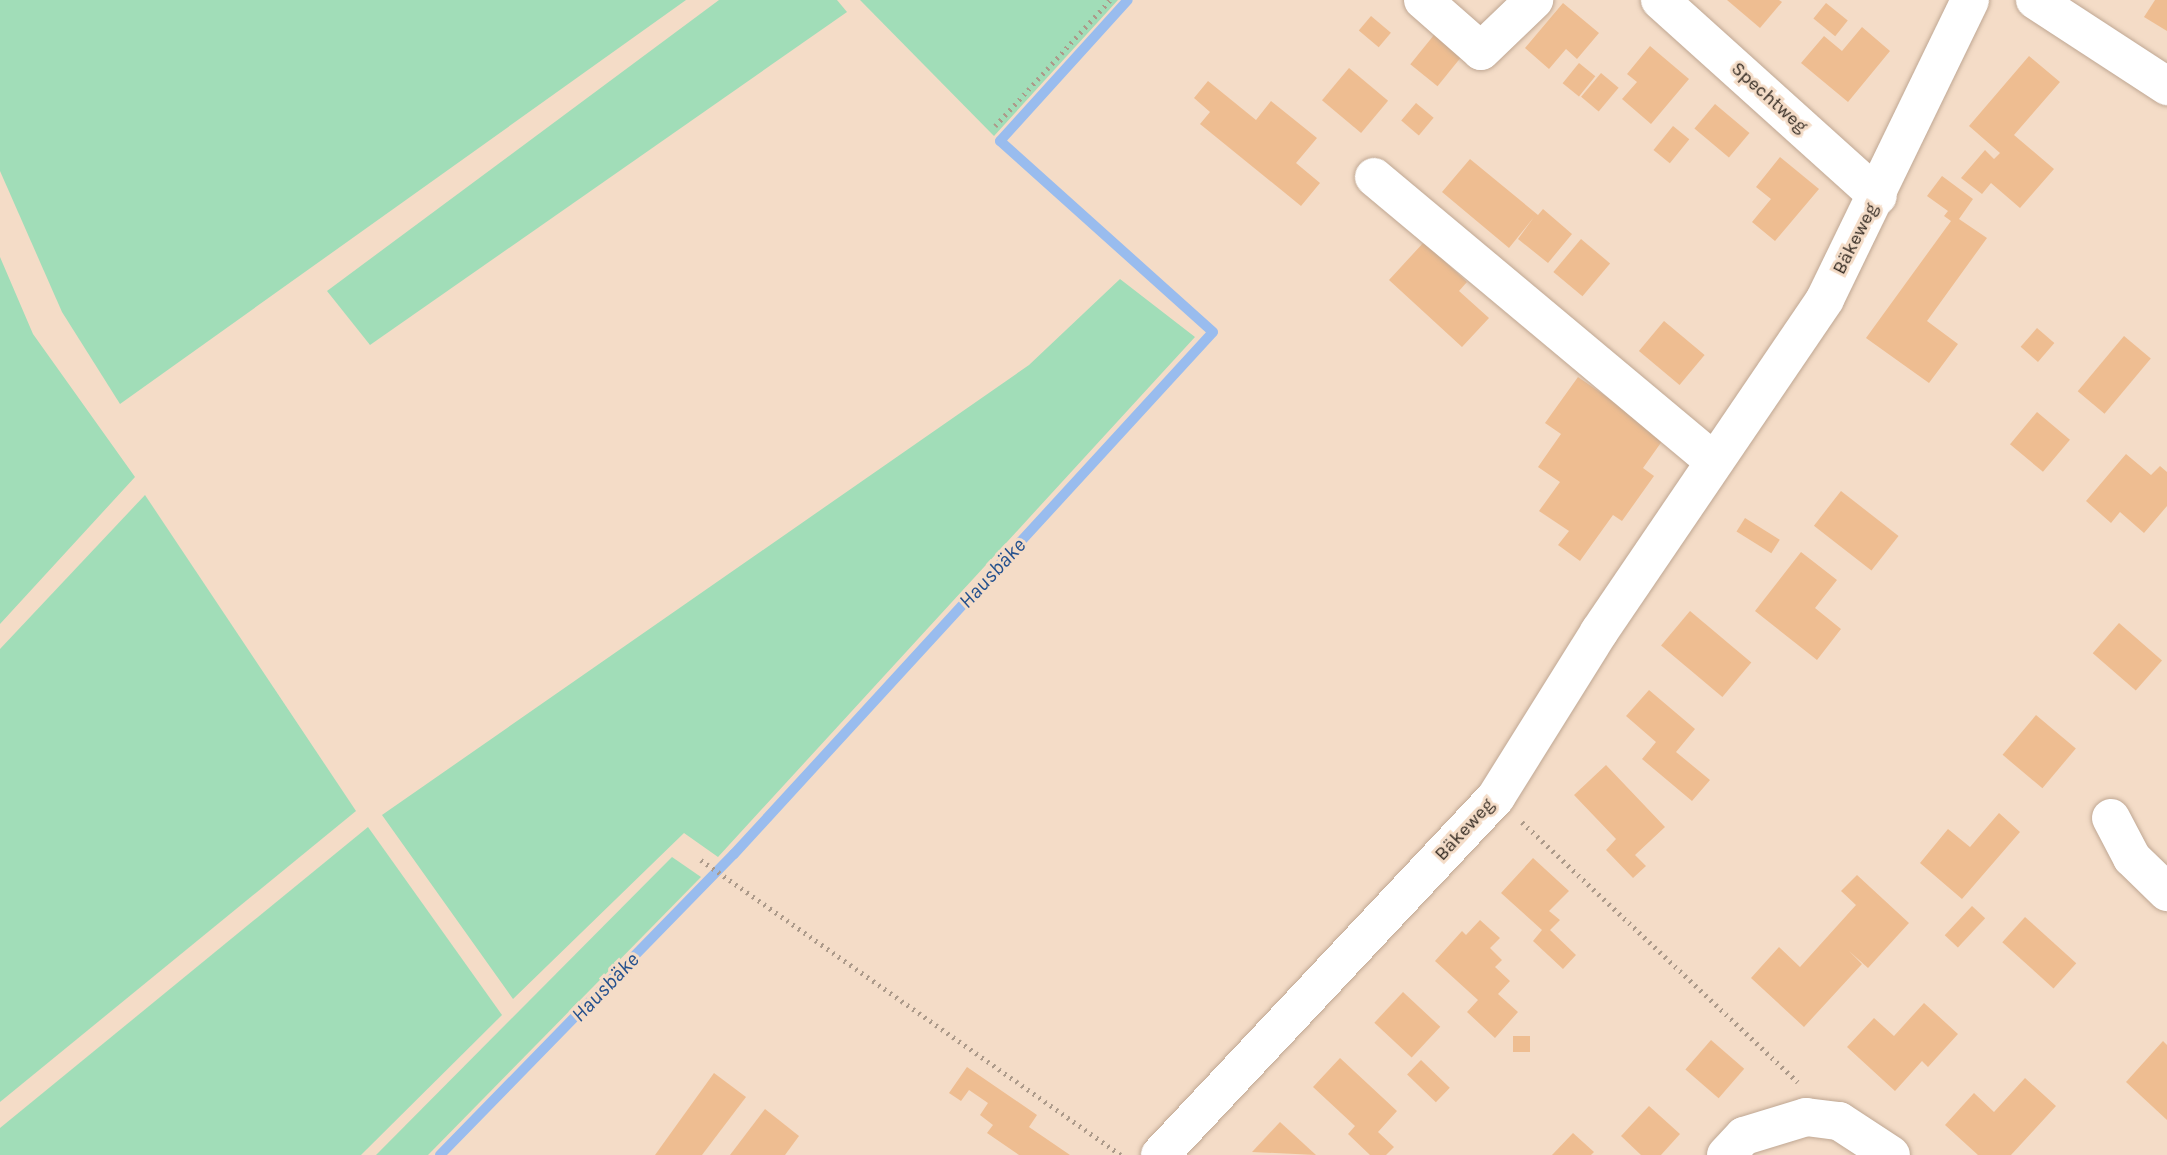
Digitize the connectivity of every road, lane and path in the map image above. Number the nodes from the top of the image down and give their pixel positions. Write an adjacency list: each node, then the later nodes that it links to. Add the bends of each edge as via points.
1 (1110, 0): 8 (path)
2 (1423, 0): 3 (street, via 1480,51)
3 (1534, 0)
4 (1660, 0): 10 (street, Spechtweg)
5 (1970, 0): 10 (street, Bäkeweg)
6 (2035, 0): 7 (street)
7 (2167, 86)
8 (995, 126)
9 (1374, 177): 11 (street)
10 (1878, 197): 11 (street, Bäkeweg, via 1825,299)
11 (1713, 460): 12 (street, Bäkeweg)
12 (1496, 797): 16 (path, via 1798,1082); 18 (street, Bäkeweg)
13 (2111, 818): 15 (street, via 2132,858)
14 (701, 860): 17 (path)
15 (2167, 892)
16 (1806, 1117): 19 (street, via 1744,1136); 20 (street, via 1839,1121)
17 (1121, 1155)
18 (1160, 1155)
19 (1726, 1155)
20 (1891, 1155)

